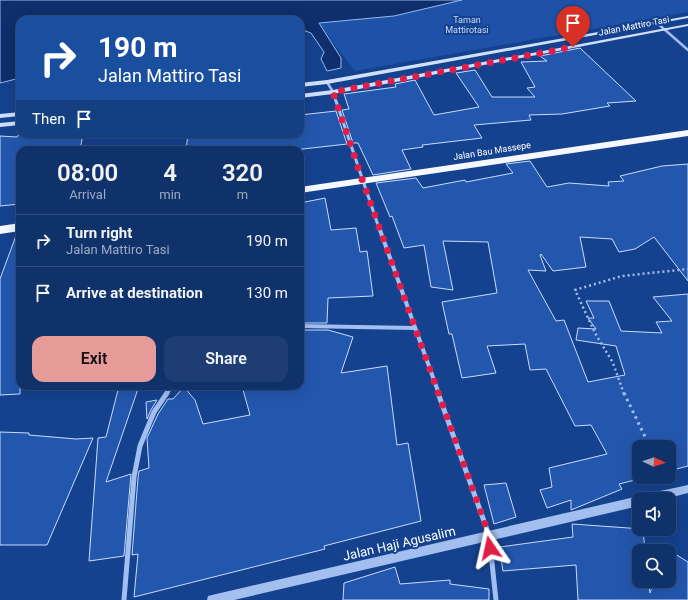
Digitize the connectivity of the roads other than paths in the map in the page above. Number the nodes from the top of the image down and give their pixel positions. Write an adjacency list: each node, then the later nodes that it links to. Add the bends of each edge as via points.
1 (688, 16): 2 (main road, Jalan Mattiro Tasi)
2 (656, 22): 4 (street); 6 (main road, Jalan Mattiro Tasi)
3 (688, 25): 4 (main road, Jalan Mattiro Tasi)
4 (666, 29): 5 (street); 8 (main road, Jalan Mattiro Tasi)
5 (688, 50)
6 (327, 82): 7 (main road, Jalan Mattiro Tasi); 8 (street)
7 (304, 85)
8 (333, 92): 9 (main road, Jalan Mattiro Tasi); 15 (street)
9 (304, 96)
10 (16, 114): 11 (main road)
11 (0, 116)
12 (16, 123): 13 (main road)
13 (0, 125)
14 (688, 133): 15 (highway, Jalan Bau Massepe)
15 (363, 182): 16 (highway, Jalan Bau Massepe); 20 (street)
16 (304, 189)
17 (16, 228): 18 (highway)
18 (0, 230)
19 (304, 326): 20 (street)
20 (415, 328): 25 (street)
21 (169, 390): 26 (street, via 154,412 140,446 134,477)
22 (688, 489): 23 (street)
23 (675, 492)
24 (632, 503): 25 (street, Jalan Haji Agusalim)
25 (489, 535): 27 (street, Jalan Haji Agusalim); 28 (street)
26 (124, 600)
27 (212, 600)
28 (496, 600)

